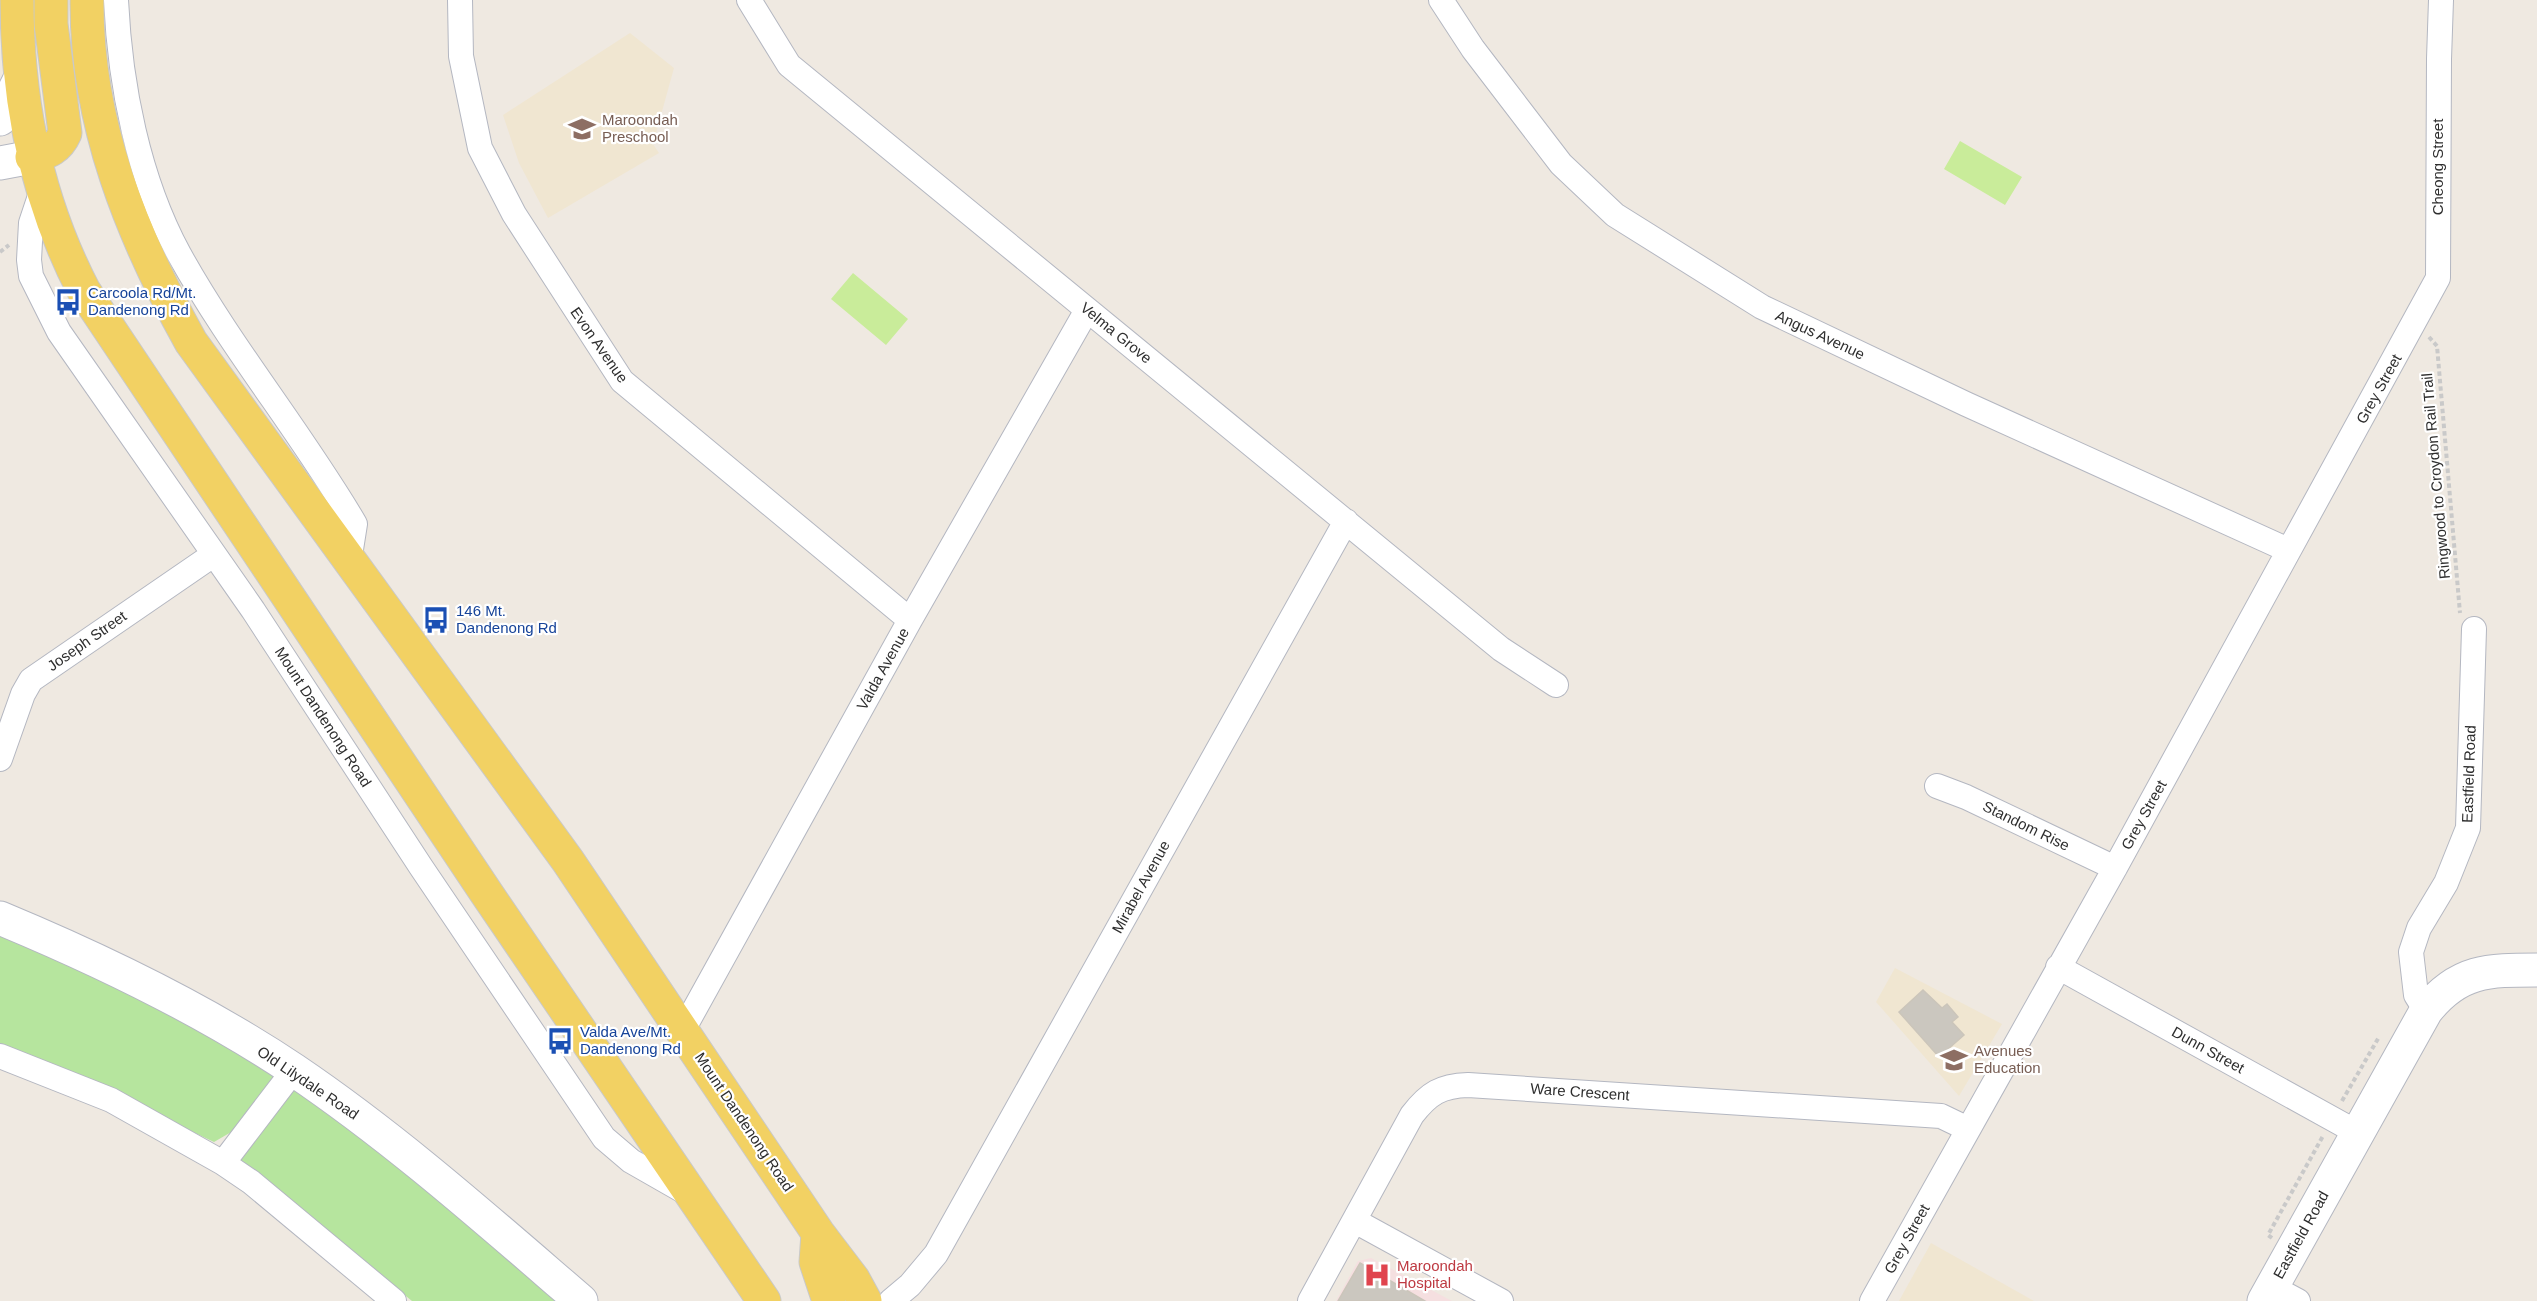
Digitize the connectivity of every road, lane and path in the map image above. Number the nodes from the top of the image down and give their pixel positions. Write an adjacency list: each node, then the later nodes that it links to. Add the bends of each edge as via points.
1 (17, 0): 9 (main road, Mount Dandenong Road)
2 (51, 0): 12 (main road, via 66,133 52,151)
3 (87, 0): 20 (main road, Mount Dandenong Road, via 102,130 119,190 164,295 191,342)
4 (116, 0): 20 (street, via 128,104 149,177 178,252 355,524)
5 (460, 0): 21 (street, Evon Avenue, via 461,56 480,148 514,214 622,381)
6 (749, 0): 15 (street, Velma Grove, via 789,65)
7 (1441, 0): 18 (street, Angus Avenue, via 1473,49 1561,164 1615,215 1762,307)
8 (2441, 0): 16 (street, Cheong Street, via 2438,278)
9 (9, 35): 10 (main road, Mount Dandenong Road)
10 (20, 79): 11 (street); 12 (main road, Mount Dandenong Road)
11 (0, 119)
12 (32, 157): 13 (street); 14 (main road, Mount Dandenong Road)
13 (0, 163)
14 (42, 190): 19 (street, Mount Dandenong Road, via 28,243 31,276 40,298 59,332); 38 (main road, Mount Dandenong Road, via 66,256 84,291 487,894)
15 (1088, 310): 17 (street, Velma Grove); 21 (street, Valda Avenue)
16 (2413, 328): 18 (street, Grey Street); 22 (path, Ringwood to Croydon Rail Trail, via 2438,346 2460,616)
17 (1346, 521): 23 (street, Velma Grove, via 1501,649); 42 (street, Mirabel Avenue)
18 (2288, 550): 26 (street, Grey Street)
19 (213, 555): 24 (street, Joseph Street, via 32,680 23,694); 38 (street, Mount Dandenong Road, via 604,1138 631,1161)
20 (349, 562): 31 (main road, Mount Dandenong Road, via 488,747)
21 (910, 620): 31 (street, Valda Avenue)
22 (2474, 628): 30 (street, Eastfield Road, via 2468,828 2446,883 2419,928 2411,951 2416,995)
23 (1556, 685)
24 (0, 759)
25 (1937, 786): 26 (street, Standom Rise)
26 (2115, 868): 28 (street, Grey Street)
27 (0, 918): 33 (street, Old Lilydale Road, via 205,1016)
28 (2058, 967): 34 (street, Grey Street); 35 (street, Dunn Street)
29 (2537, 970): 30 (street, Eastfield Road, via 2494,970 2465,978 2439,994)
30 (2426, 1011): 35 (street, Eastfield Road)
31 (682, 1030): 40 (main road, Mount Dandenong Road)
32 (0, 1056): 37 (street, via 111,1100)
33 (294, 1070): 37 (street); 45 (street, Old Lilydale Road, via 411,1157)
34 (1968, 1129): 39 (street, Ware Crescent, via 1941,1116 1468,1084 1447,1086 1432,1092 1412,1115); 53 (street, Grey Street)
35 (2358, 1133): 43 (street, Eastfield Road)
36 (2322, 1137): 41 (path)
37 (223, 1163): 44 (street)
38 (697, 1199): 46 (main road, Mount Dandenong Road)
39 (1355, 1221): 51 (street, Ware Crescent); 52 (street)
40 (818, 1233): 47 (main road, via 816,1262); 48 (main road, Mount Dandenong Road)
41 (2268, 1235)
42 (936, 1254): 49 (street, Mirabel Avenue); 50 (street, Mirabel Avenue)
43 (2278, 1296)
44 (394, 1301)
45 (581, 1301)
46 (764, 1301)
47 (829, 1301)
48 (865, 1301)
49 (891, 1301)
50 (915, 1301)
51 (1310, 1301)
52 (1501, 1301)
53 (1872, 1301)

